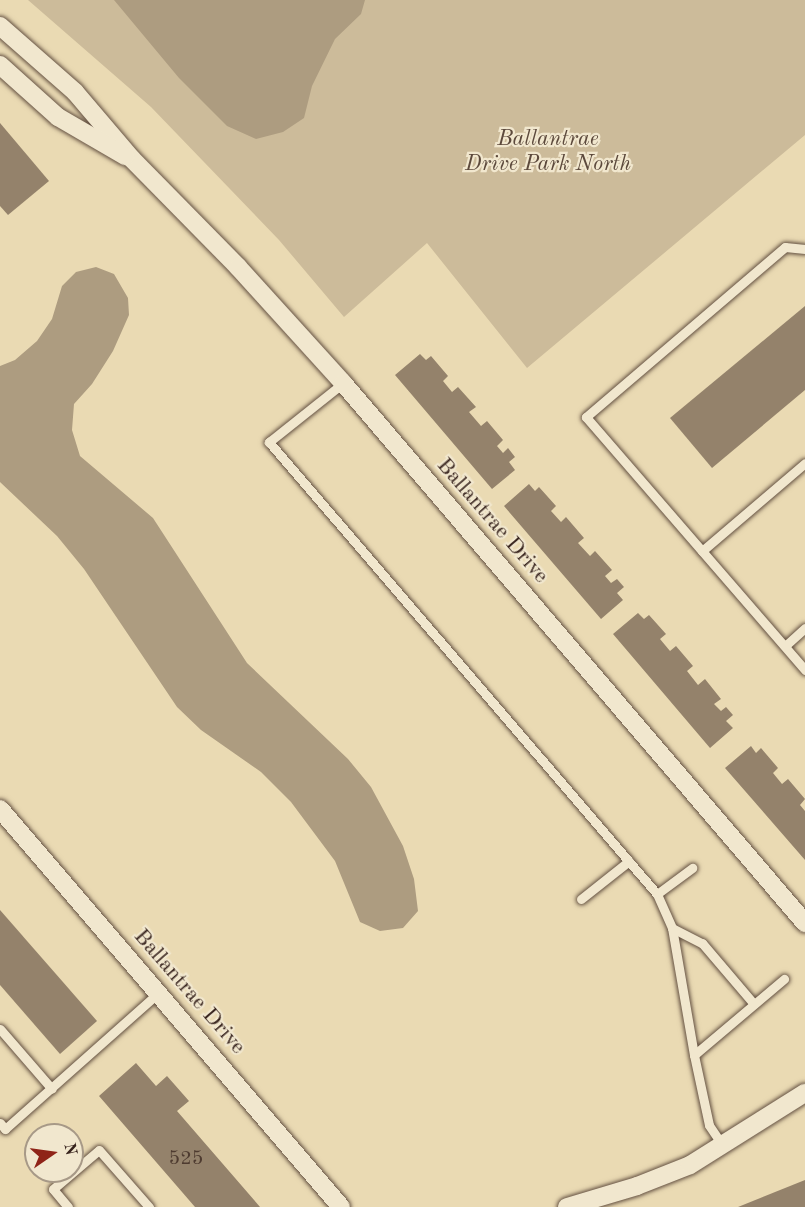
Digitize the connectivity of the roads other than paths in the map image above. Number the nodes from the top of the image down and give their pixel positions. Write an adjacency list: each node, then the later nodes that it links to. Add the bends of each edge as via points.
1 (0, 26): 3 (street, Ballantrae Drive, via 75,92)
2 (0, 65): 3 (street, Ballantrae Drive, via 76,130)
3 (132, 159): 5 (street, Ballantrae Drive, via 238,267)
4 (805, 249): 7 (lane, via 785,247 586,417)
5 (343, 383): 12 (lane, via 269,442); 16 (street, Ballantrae Drive)
6 (805, 463): 7 (lane)
7 (702, 551): 9 (lane)
8 (805, 628): 9 (lane)
9 (785, 646): 10 (lane)
10 (805, 670)
11 (0, 809): 19 (street, Ballantrae Drive)
12 (629, 861): 14 (lane); 15 (lane)
13 (692, 868): 14 (lane)
14 (657, 894): 17 (lane)
15 (581, 899)
16 (805, 923)
17 (672, 928): 20 (lane, via 702,943); 22 (lane)
18 (784, 979): 20 (lane)
19 (158, 993): 23 (lane); 29 (street, Ballantrae Drive)
20 (754, 1004): 22 (lane)
21 (0, 1029): 23 (lane)
22 (694, 1055): 26 (lane, via 709,1125)
23 (52, 1089): 25 (lane, via 5,1129)
24 (805, 1093): 26 (street)
25 (0, 1123)
26 (723, 1146): 30 (street, via 690,1165)
27 (68, 1207): 28 (lane, via 53,1189 99,1150)
28 (149, 1207)
29 (341, 1207)
30 (567, 1207)

